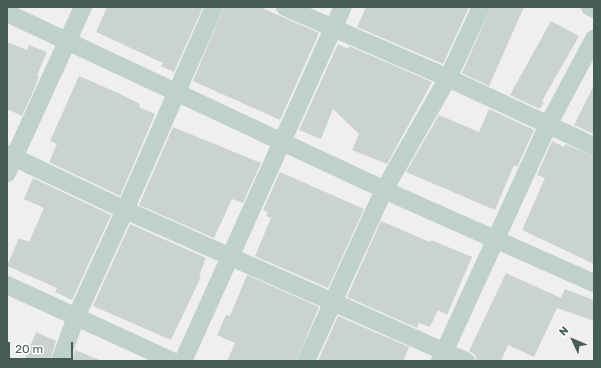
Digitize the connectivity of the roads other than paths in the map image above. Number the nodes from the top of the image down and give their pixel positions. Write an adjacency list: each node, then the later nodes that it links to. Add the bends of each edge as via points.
1 (83, 7): 11 (street)
2 (214, 7): 13 (street)
3 (285, 7): 9 (street)
4 (344, 7): 9 (street)
5 (481, 7): 12 (street)
6 (590, 7): 7 (street)
7 (594, 9)
8 (7, 13): 11 (street)
9 (333, 28): 12 (street); 15 (street)
10 (594, 39): 14 (street)
11 (68, 40): 13 (street); 17 (street)
12 (448, 78): 14 (street); 18 (street)
13 (177, 92): 15 (street); 19 (street)
14 (548, 125): 16 (street); 20 (street)
15 (283, 141): 18 (street); 21 (street)
16 (594, 146)
17 (9, 161): 19 (street)
18 (384, 190): 20 (street); 24 (street)
19 (125, 210): 21 (street); 25 (street)
20 (496, 240): 22 (street); 26 (street)
21 (230, 256): 24 (street); 29 (street)
22 (594, 283)
23 (7, 285): 25 (street)
24 (333, 303): 26 (street); 30 (street)
25 (76, 317): 27 (street); 28 (street)
26 (442, 356): 31 (street)
27 (60, 361)
28 (172, 361)
29 (183, 361)
30 (306, 361)
31 (466, 361)

